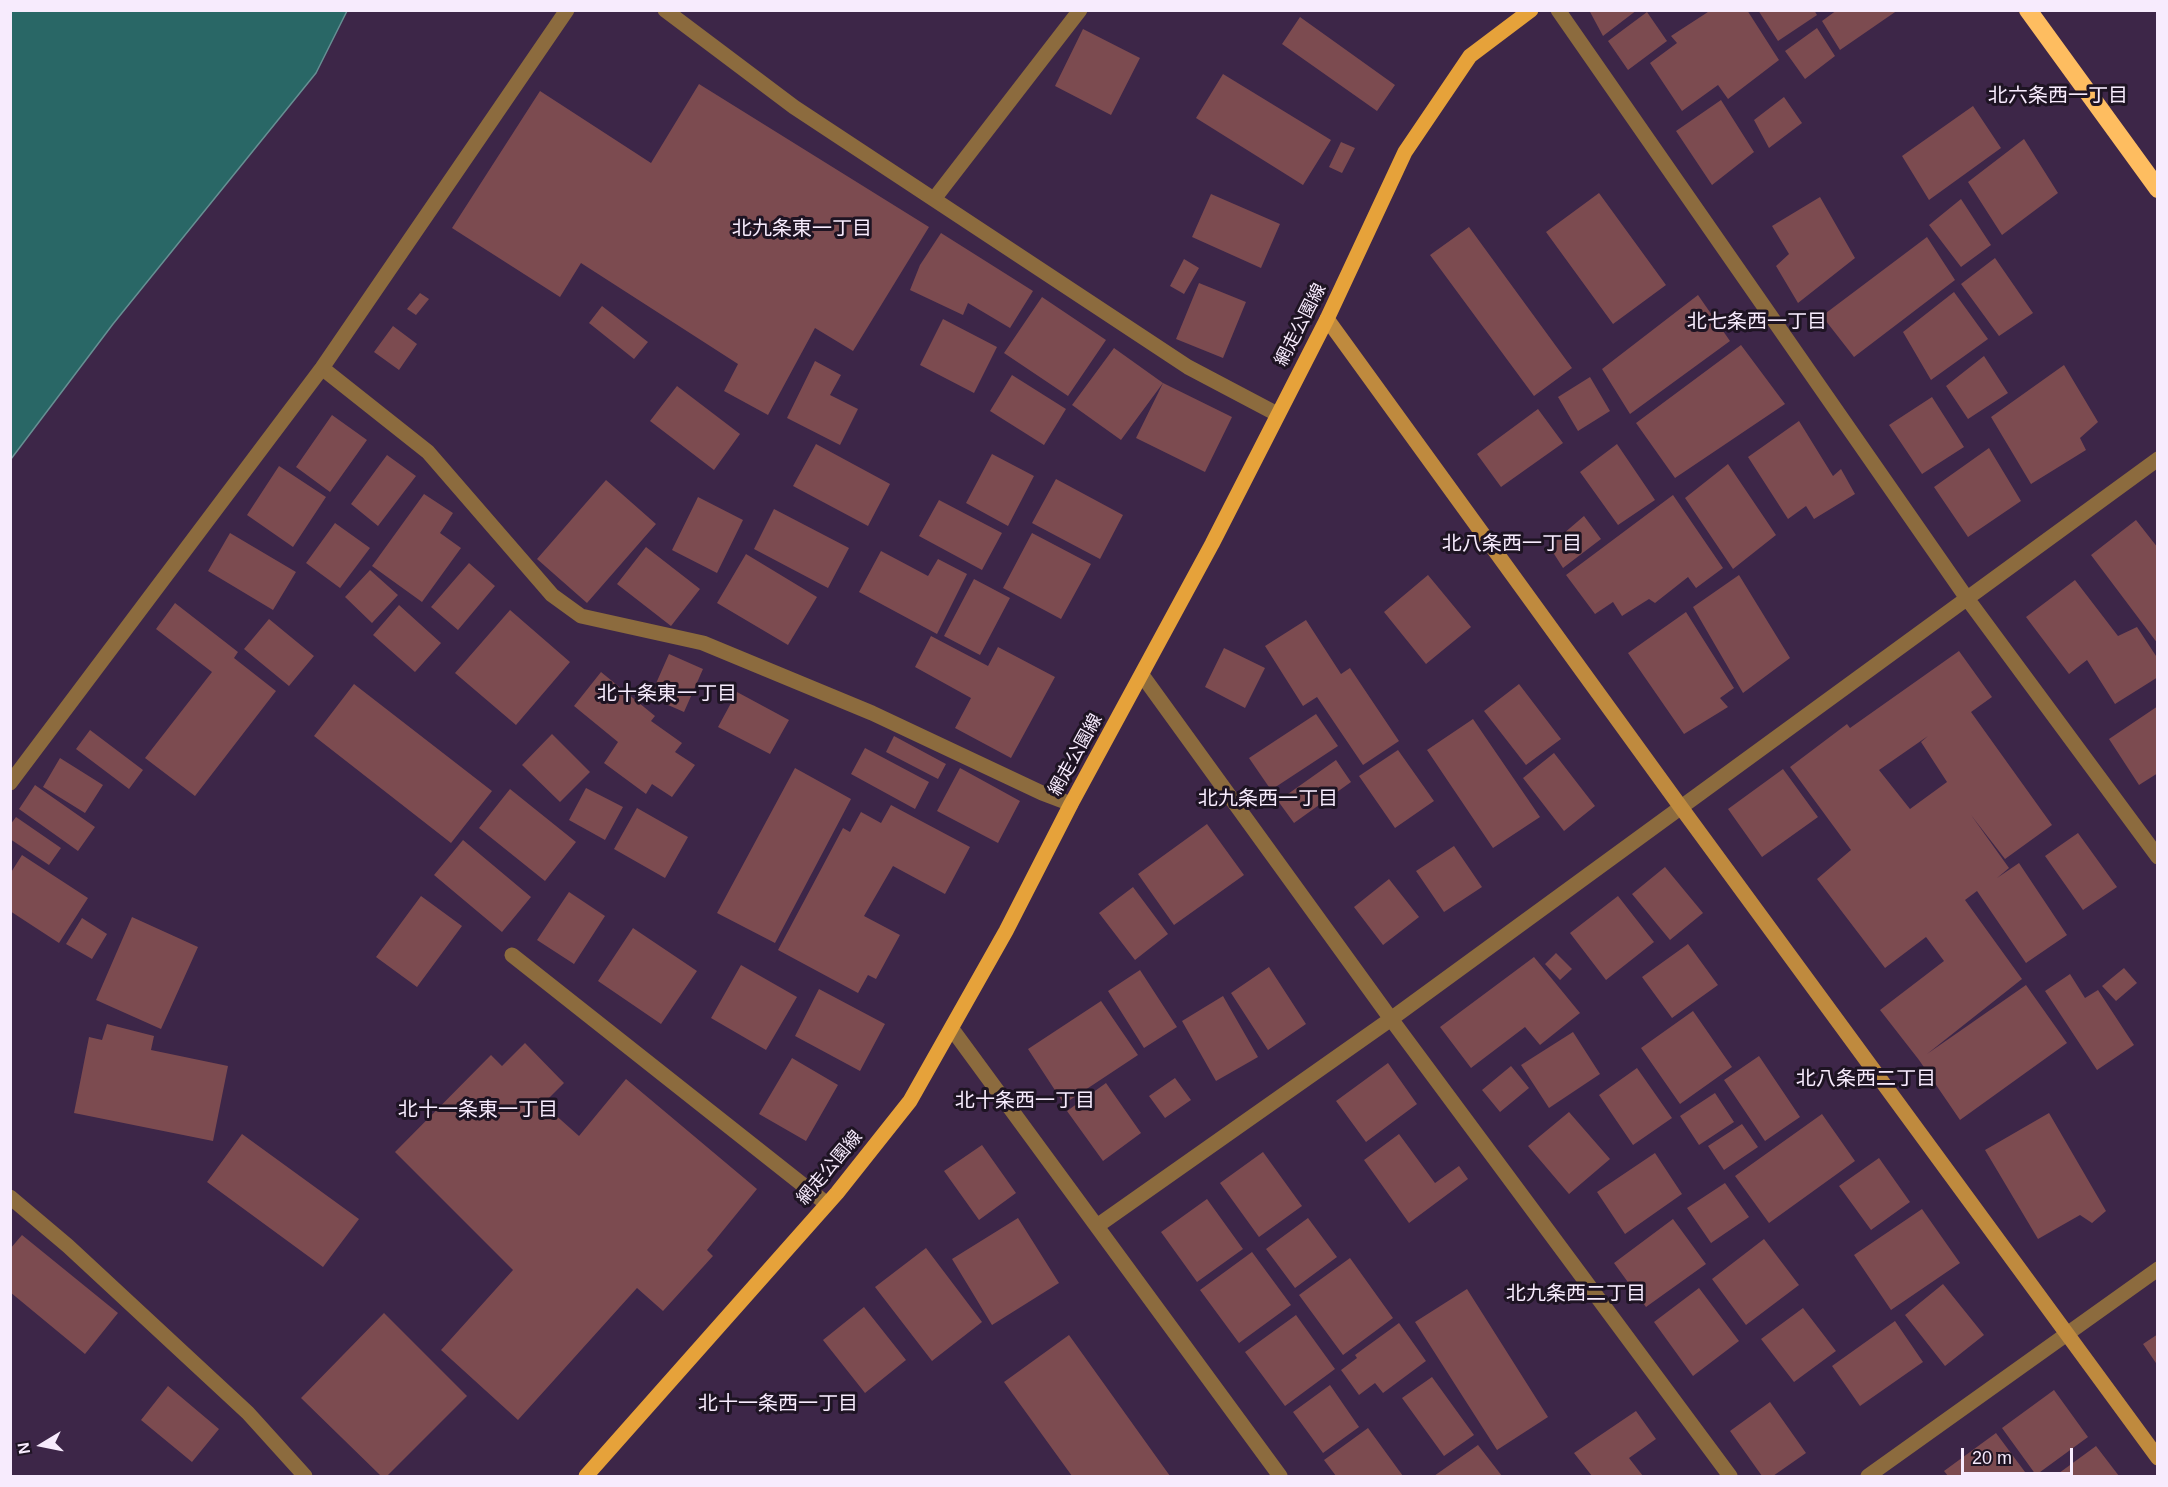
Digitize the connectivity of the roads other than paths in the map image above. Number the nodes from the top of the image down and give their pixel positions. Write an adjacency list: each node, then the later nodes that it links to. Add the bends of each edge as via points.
1 (567, 10): 10 (street)
2 (664, 10): 8 (street, via 794,107)
3 (1080, 10): 8 (street)
4 (1531, 10): 9 (main road, 網走公園線, via 1470,56 1405,152)
5 (1558, 10): 13 (street)
6 (2028, 10): 7 (highway)
7 (2157, 189)
8 (934, 199): 11 (street, via 1188,367)
9 (1327, 319): 11 (main road, 網走公園線); 17 (street)
10 (322, 368): 15 (street); 16 (street, via 428,452 552,595 581,616 703,643 872,713)
11 (1277, 414): 14 (main road, 網走公園線)
12 (2157, 459): 13 (street)
13 (1966, 597): 17 (street); 18 (street)
14 (1142, 675): 16 (main road, 網走公園線); 20 (street)
15 (10, 783)
16 (1071, 804): 21 (main road, 網走公園線)
17 (1680, 806): 20 (street); 26 (street)
18 (2157, 857)
19 (512, 955): 23 (street)
20 (1391, 1019): 24 (street); 31 (street)
21 (952, 1029): 23 (main road, 網走公園線, via 910,1101); 24 (street)
22 (10, 1197): 28 (street, via 248,1413)
23 (826, 1204): 29 (main road, 網走公園線)
24 (1097, 1226): 30 (street)
25 (2157, 1269): 26 (street)
26 (2067, 1333): 27 (street); 32 (street)
27 (2157, 1458)
28 (305, 1476)
29 (586, 1476)
30 (1280, 1476)
31 (1730, 1476)
32 (1868, 1476)

